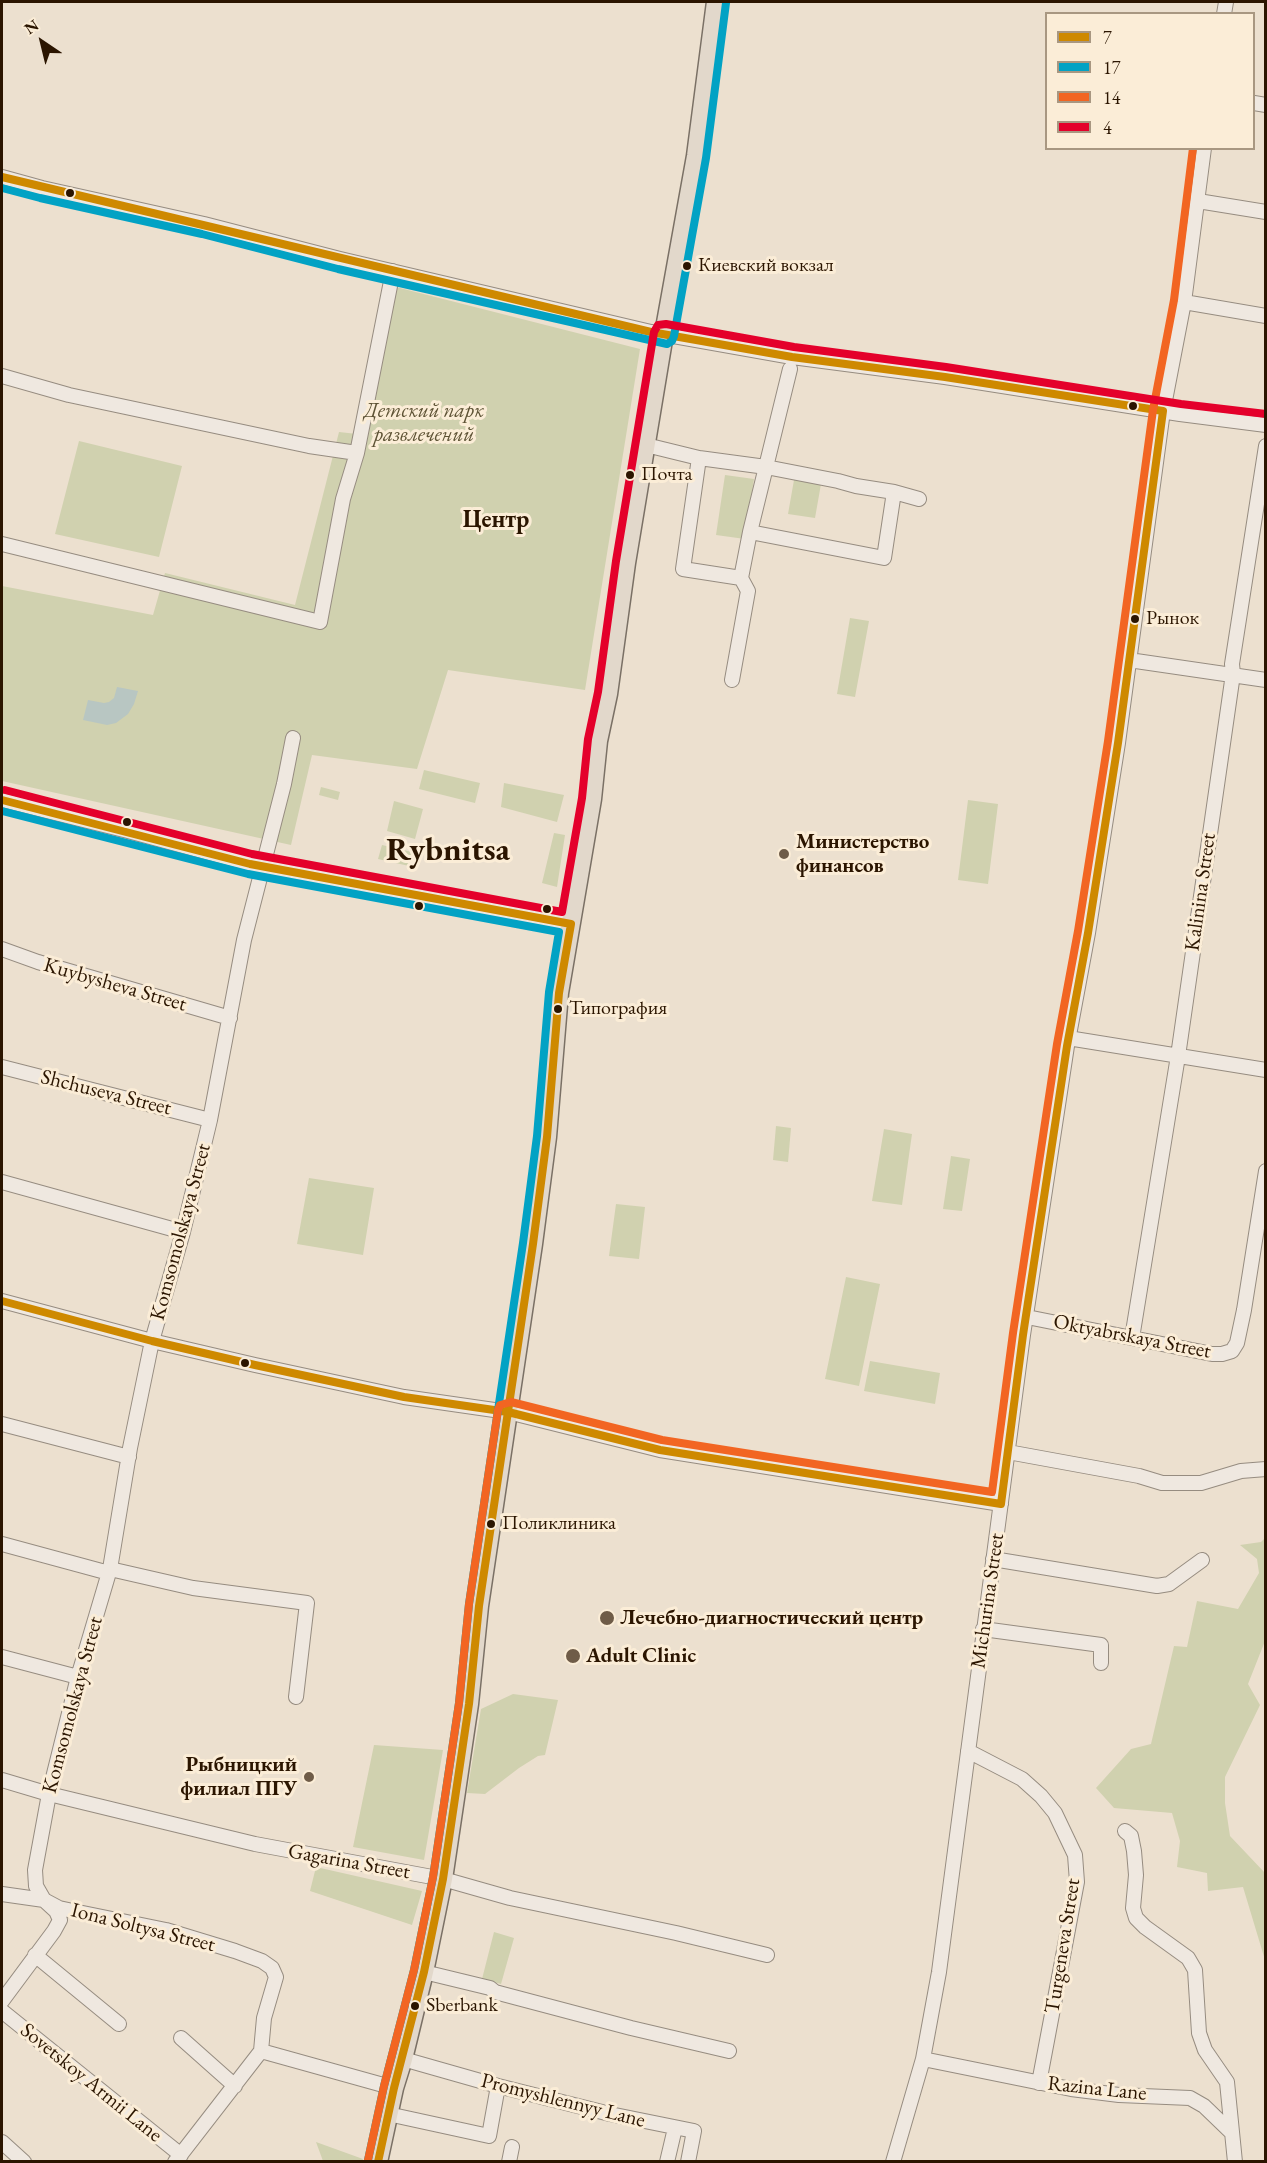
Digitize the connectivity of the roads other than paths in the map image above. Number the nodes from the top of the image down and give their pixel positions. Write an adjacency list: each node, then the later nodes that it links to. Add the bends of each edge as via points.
1 (716, 2): 9 (main road, via 696,156)
2 (1204, 150): 4 (street, Michurina Street)
3 (2, 177): 6 (street)
4 (1198, 201): 5 (street); 7 (street, Michurina Street)
5 (1266, 212)
6 (393, 271): 9 (street); 16 (street)
7 (1184, 302): 8 (street); 12 (street, Michurina Street)
8 (1266, 316)
9 (664, 334): 12 (street, via 792,357); 14 (main road)
10 (790, 369): 18 (street)
11 (2, 375): 16 (street, via 69,395)
12 (1163, 411): 13 (street); 24 (street, Michurina Street)
13 (1266, 425)
14 (646, 445): 17 (street); 31 (main road)
15 (1266, 446): 25 (street, Kalinina Street)
16 (357, 453): 22 (street, via 343,498 320,622)
17 (699, 458): 18 (street); 23 (street, via 683,568)
18 (766, 467): 19 (street); 21 (street)
19 (894, 492): 20 (street); 21 (street, via 884,558)
20 (919, 499)
21 (750, 532): 23 (street)
22 (2, 544)
23 (741, 578): 26 (street, via 748,591)
24 (1129, 660): 25 (street); 34 (street, Michurina Street, via 1088,933)
25 (1233, 674): 27 (street); 35 (street, Kalinina Street)
26 (732, 680)
27 (1266, 680)
28 (293, 738): 30 (street, Komsomolskaya Street)
29 (2, 800): 30 (street)
30 (261, 866): 31 (street); 33 (street, Komsomolskaya Street)
31 (571, 924): 47 (main road, via 559,993 545,1148)
32 (2, 950): 33 (street, Kuybysheva Street)
33 (230, 1018): 38 (street, Komsomolskaya Street)
34 (1068, 1038): 35 (street); 44 (street, Michurina Street)
35 (1178, 1056): 37 (street); 45 (street, Kalinina Street)
36 (2, 1067): 38 (street, Shchuseva Street)
37 (1266, 1070)
38 (210, 1120): 41 (street, Komsomolskaya Street)
39 (1266, 1171): 42 (street, Oktyabrskaya Street)
40 (2, 1182): 41 (street)
41 (183, 1232): 46 (street, Komsomolskaya Street)
42 (1259, 1259): 45 (street, Oktyabrskaya Street, via 1232,1351 1212,1354)
43 (2, 1301): 46 (street)
44 (1027, 1317): 45 (street, Oktyabrskaya Street); 49 (street, Michurina Street)
45 (1132, 1338)
46 (152, 1341): 47 (street, via 404,1397); 50 (street, Komsomolskaya Street)
47 (508, 1412): 52 (street, via 660,1450); 66 (main road)
48 (2, 1424): 50 (street)
49 (1008, 1452): 51 (street, via 1162,1483 1201,1483 1241,1471); 52 (street, Michurina Street)
50 (129, 1457): 56 (street, Komsomolskaya Street)
51 (1266, 1469)
52 (1001, 1504): 54 (street, Michurina Street)
53 (2, 1544): 56 (street)
54 (993, 1559): 55 (street, via 1157,1586 1169,1584); 57 (street, Michurina Street)
55 (1202, 1560)
56 (109, 1571): 60 (street, Komsomolskaya Street); 61 (street, via 193,1588 307,1603)
57 (983, 1629): 59 (street, via 1101,1645); 62 (street, Michurina Street)
58 (2, 1656): 60 (street)
59 (1101, 1663)
60 (78, 1677): 64 (street, Komsomolskaya Street)
61 (296, 1697)
62 (968, 1751): 81 (street, Michurina Street, via 939,1972); 82 (street, Turgeneva Street, via 1022,1779 1041,1796 1055,1813 1075,1855 1077,1882)
63 (2, 1780): 64 (street, Gagarina Street)
64 (49, 1794): 66 (street, Gagarina Street, via 255,1844); 68 (street, Komsomolskaya Street, via 35,1870 36,1886)
65 (1125, 1831): 88 (street, via 1131,1836 1134,1851 1136,1918 1188,1958 1195,1970 1199,2033 1205,2050 1227,2082)
66 (443, 1879): 71 (street, Gagarina Street, via 507,1898); 73 (main road)
67 (2, 1894): 68 (street, Iona Soltysa Street)
68 (44, 1900): 69 (street, Iona Soltysa Street); 70 (street)
69 (73, 1911): 70 (street); 78 (street, Iona Soltysa Street, via 166,1930 235,1951 272,1968 276,1977 264,2018)
70 (60, 1920): 72 (street)
71 (767, 1955)
72 (35, 1956): 74 (street); 76 (street)
73 (424, 1972): 79 (street); 80 (main road)
74 (2, 2001)
75 (2, 2011): 91 (street, Sovetskoy Armii Lane)
76 (119, 2024)
77 (181, 2038): 83 (street)
78 (261, 2051): 83 (street); 85 (street)
79 (729, 2051)
80 (403, 2059): 84 (street, Promyshlennyy Lane); 85 (main road)
81 (923, 2059): 82 (street, Razina Lane); 97 (street, Michurina Street)
82 (1039, 2083): 88 (street, Razina Lane, via 1119,2095 1190,2098)
83 (235, 2086): 91 (street)
84 (498, 2086): 86 (street, via 489,2136); 87 (street, Promyshlennyy Lane)
85 (394, 2088): 86 (main road)
86 (388, 2114): 93 (main road)
87 (675, 2128): 95 (street); 96 (street, Promyshlennyy Lane, via 694,2131)
88 (1232, 2133): 98 (street)
89 (2, 2142): 92 (street)
90 (512, 2147): 94 (street)
91 (178, 2158)
92 (24, 2162)
93 (378, 2162)
94 (509, 2162)
95 (667, 2162)
96 (688, 2162)
97 (893, 2162)
98 (1235, 2162)

